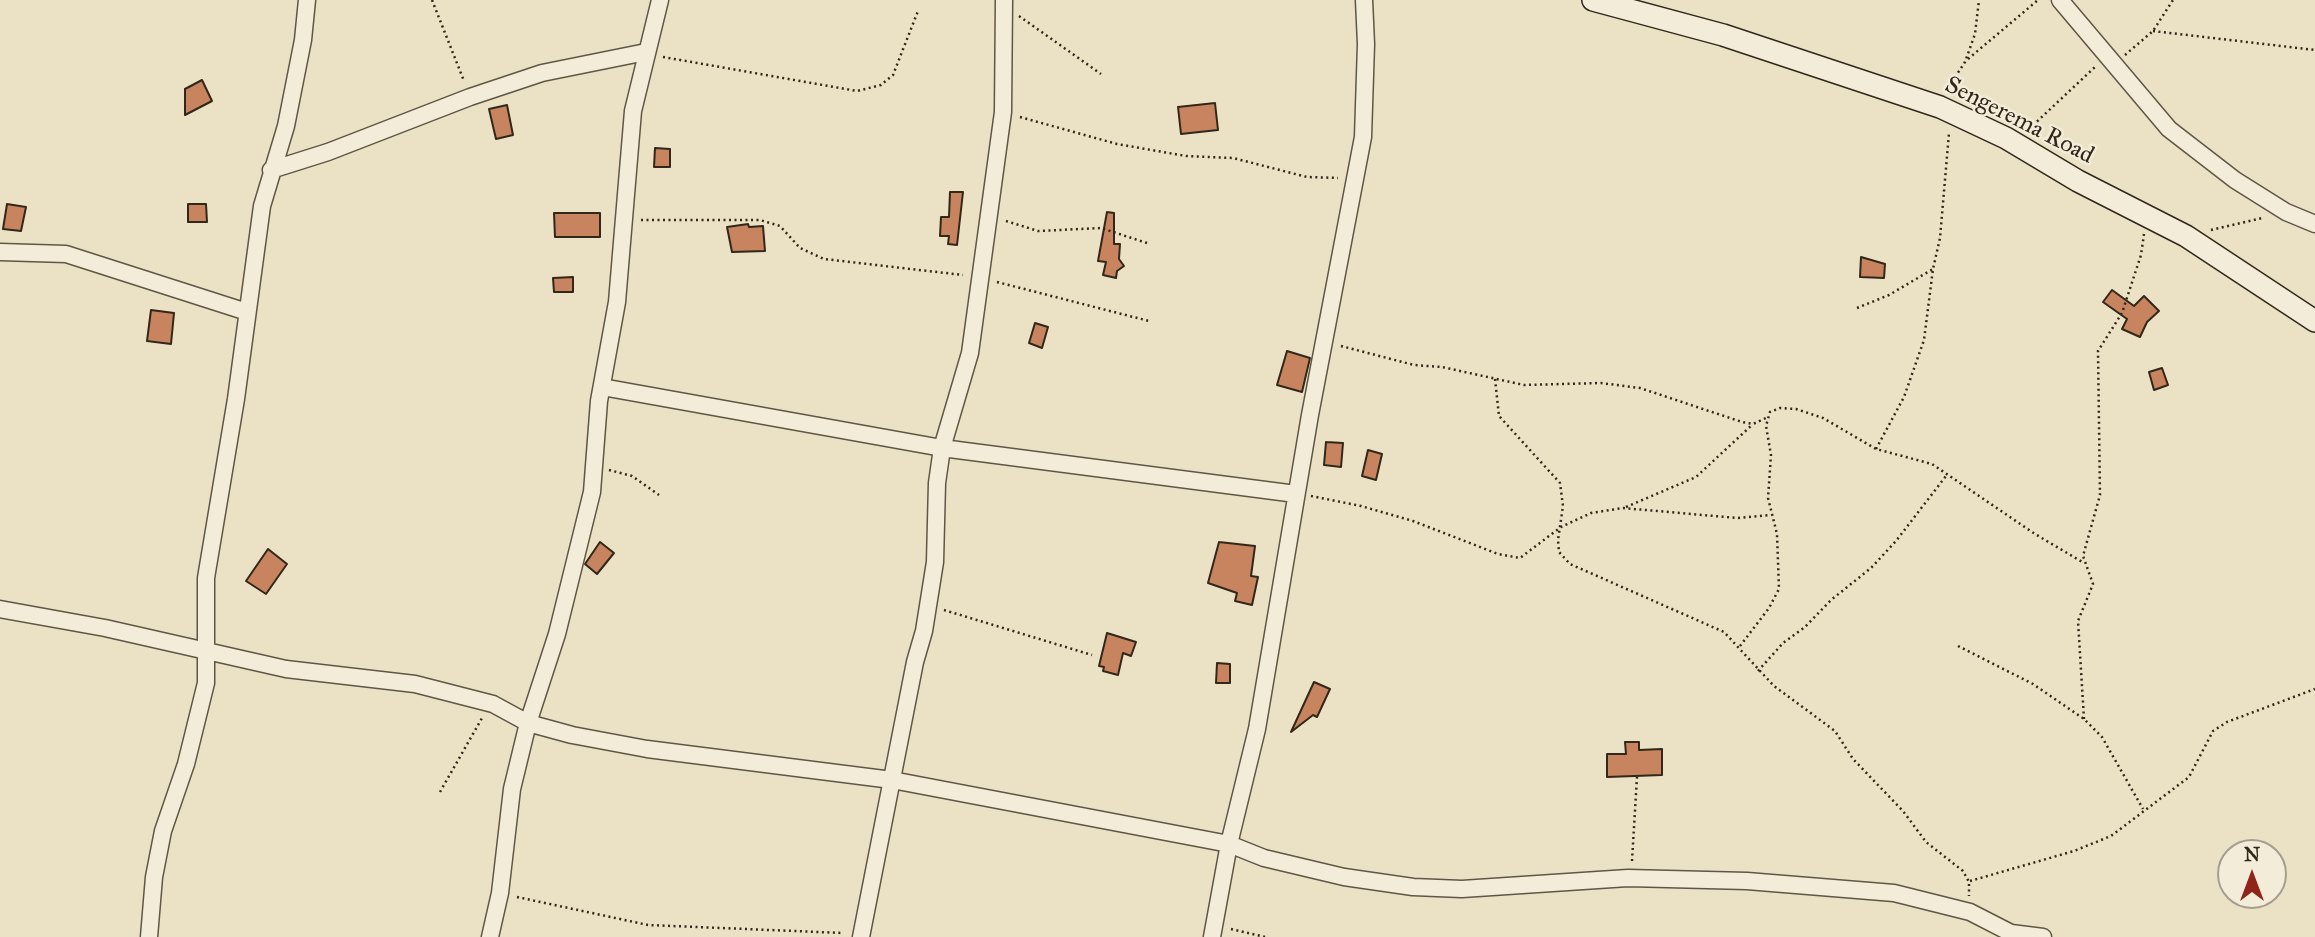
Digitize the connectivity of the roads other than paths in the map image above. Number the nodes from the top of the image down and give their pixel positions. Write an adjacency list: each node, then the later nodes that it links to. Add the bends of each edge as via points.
1 (307, 0): 8 (street, via 286,126)
2 (660, 0): 7 (street)
3 (1364, 0): 15 (street, via 1363,137)
4 (1593, 0): 12 (main road, Sengerema Road, via 1723,35 1945,110 2186,236)
5 (2060, 0): 9 (street, via 2169,129 2235,180)
6 (1004, 3): 14 (street, via 1003,112 990,214 970,353)
7 (646, 52): 8 (street, via 542,74); 13 (street, via 633,111 617,302)
8 (271, 170): 11 (street)
9 (2315, 224)
10 (0, 252): 11 (street, via 66,254)
11 (247, 312): 17 (street, via 206,578)
12 (2315, 321)
13 (602, 387): 14 (street); 18 (street, via 596,468 585,529)
14 (942, 448): 15 (street); 19 (street, via 928,603)
15 (1296, 494): 20 (street, via 1257,729)
16 (0, 609): 17 (street)
17 (208, 652): 18 (street, via 299,671 415,684 493,704); 23 (street, via 199,721 163,831)
18 (528, 723): 19 (street, via 647,749); 24 (street, via 512,789)
19 (892, 780): 20 (street); 22 (street)
20 (1229, 844): 21 (street); 25 (street, via 1264,858 1344,877 1413,887 1462,889 1628,878 1747,881 1894,893 1970,912 2011,933)
21 (1213, 931)
22 (861, 935)
23 (149, 937)
24 (490, 937)
25 (2043, 937)

